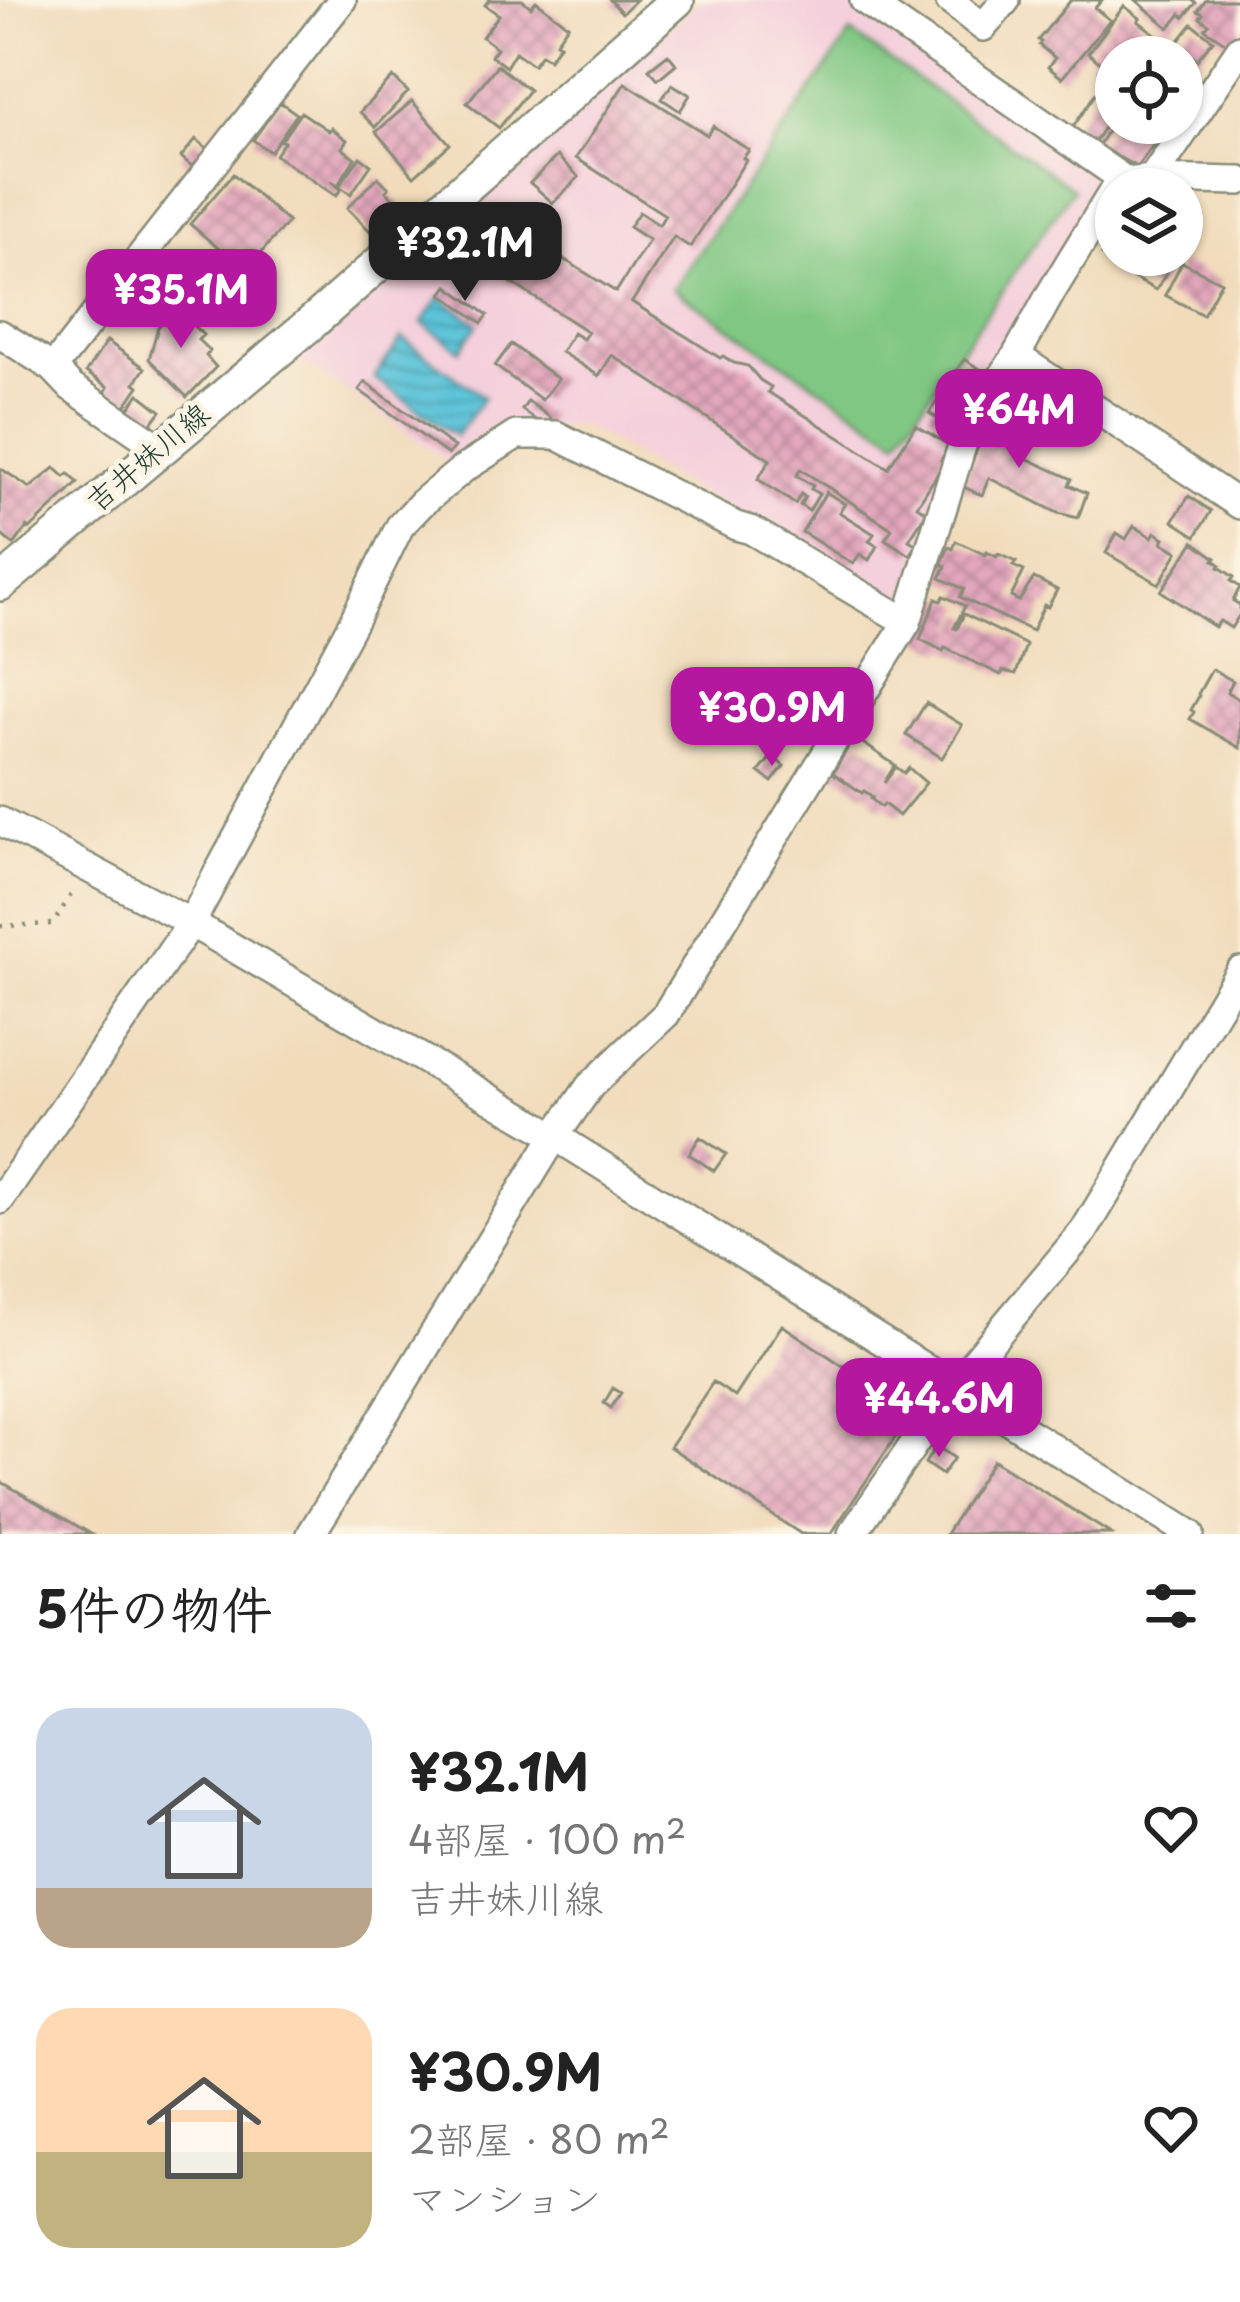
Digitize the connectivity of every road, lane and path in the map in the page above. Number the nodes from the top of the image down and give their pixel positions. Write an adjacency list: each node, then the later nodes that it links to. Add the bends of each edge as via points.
1 (342, 0): 14 (street)
2 (676, 0): 15 (main road, 吉井妹川線)
3 (864, 0): 7 (street)
4 (949, 0): 5 (street, via 983,27)
5 (1006, 0)
6 (1240, 50): 8 (street)
7 (1121, 168)
8 (1148, 168)
9 (1203, 181): 10 (street)
10 (1240, 181)
11 (1095, 221): 13 (street)
12 (0, 334): 14 (street)
13 (1016, 356): 16 (street); 18 (street, via 967,430)
14 (53, 368): 15 (street)
15 (160, 448): 17 (main road, 吉井妹川線)
16 (1240, 505)
17 (0, 584)
18 (907, 622): 21 (street, via 751,530 556,435 516,435 400,526); 24 (street, via 667,1014 590,1086)
19 (0, 821): 20 (street)
20 (88, 868): 21 (street); 22 (path, via 52,923)
21 (191, 923): 24 (street); 25 (street)
22 (0, 926)
23 (1240, 971): 26 (street, via 1084,1232)
24 (555, 1136): 26 (street); 27 (street)
25 (0, 1200)
26 (954, 1386): 28 (street); 29 (street)
27 (311, 1534)
28 (852, 1534)
29 (1190, 1534)

